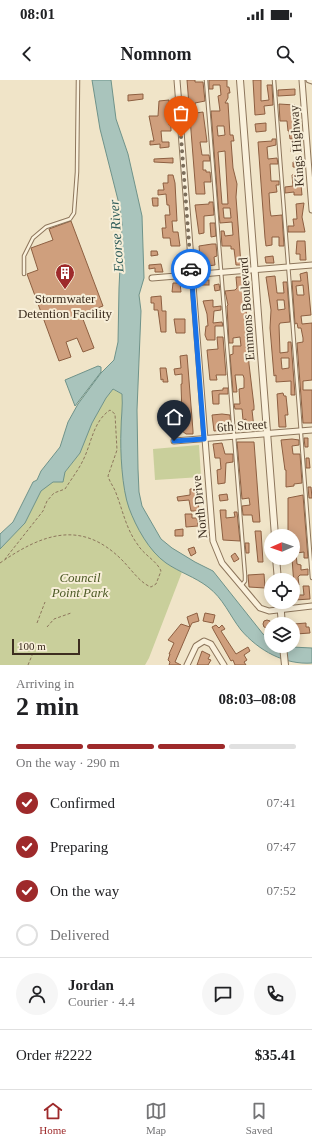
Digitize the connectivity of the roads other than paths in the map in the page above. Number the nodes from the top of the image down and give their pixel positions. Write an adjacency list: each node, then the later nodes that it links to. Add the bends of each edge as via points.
1 (78, 80): 14 (lane, via 78,172 74,213 70,219 46,227 33,238 24,256)
2 (177, 80): 15 (street, North Drive)
3 (206, 80): 13 (lane)
4 (240, 80): 12 (street, Emmons Boulevard)
5 (274, 80): 11 (lane)
6 (302, 80): 9 (street, Kings Highway)
7 (309, 80): 8 (street)
8 (312, 80)
9 (312, 210)
10 (312, 265): 11 (street)
11 (288, 267): 12 (street); 18 (lane)
12 (254, 270): 13 (street); 19 (street, Emmons Boulevard)
13 (221, 272): 15 (street); 20 (lane)
14 (24, 274)
15 (192, 275): 16 (street); 21 (street, North Drive)
16 (152, 278)
17 (312, 430): 18 (street, 6th Street)
18 (301, 431): 19 (street, 6th Street); 24 (lane)
19 (267, 434): 20 (street, 6th Street); 23 (street, Emmons Boulevard)
20 (234, 437): 21 (street, 6th Street); 25 (lane, via 245,575 245,581)
21 (204, 439): 22 (street, 6th Street); 25 (street, North Drive, via 213,541 222,563)
22 (174, 441)
23 (274, 529)
24 (312, 578)
25 (241, 586): 28 (street, North Drive, via 260,608 269,611)
26 (312, 606): 27 (street, North Drive)
27 (300, 607)
28 (280, 609): 29 (street)
29 (281, 617)
30 (284, 653): 31 (street)
31 (285, 663)
32 (187, 665): 33 (street, via 197,644 204,641 211,644)
33 (224, 665)

